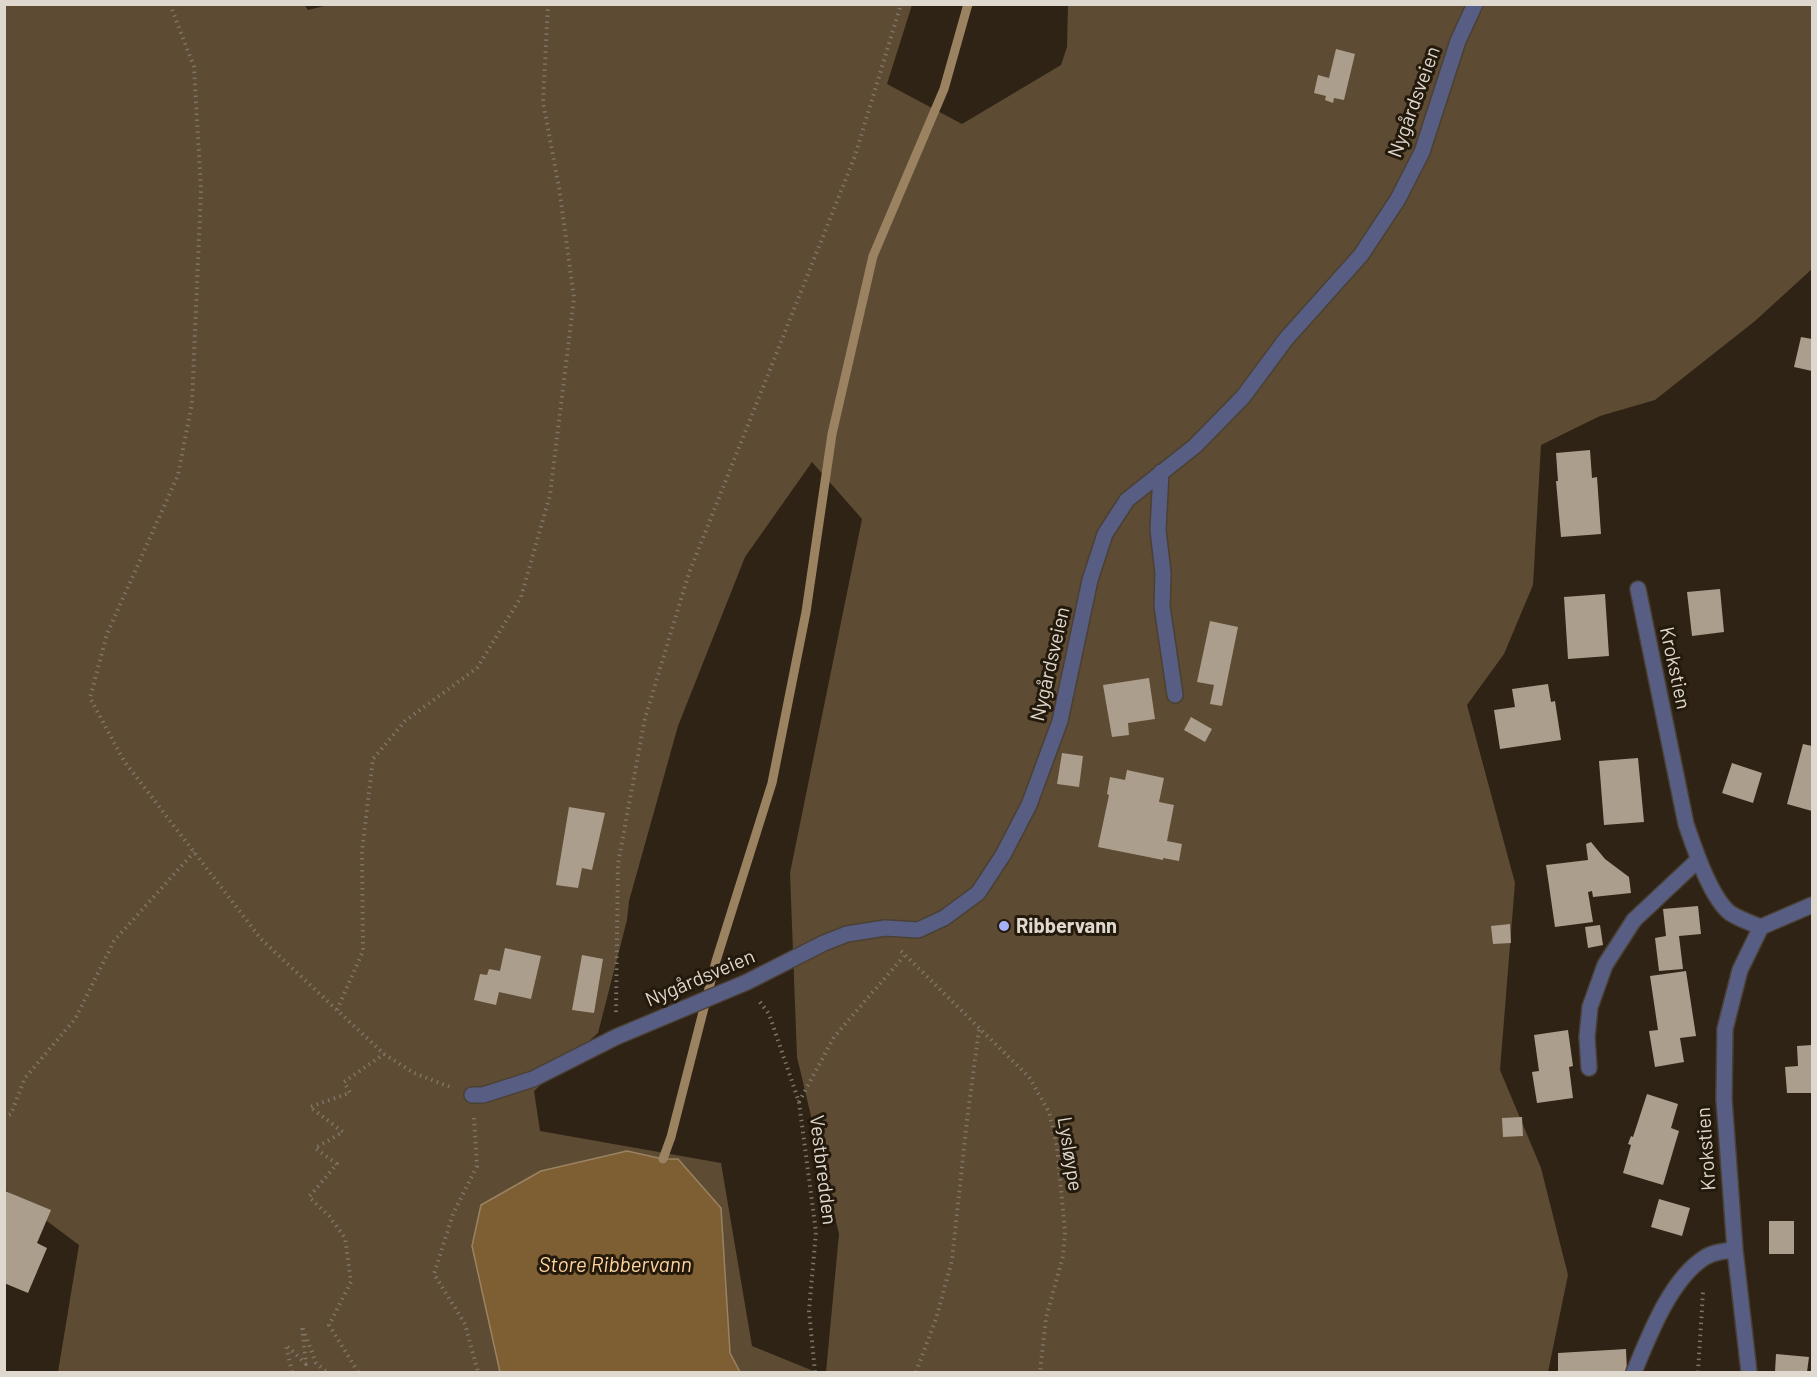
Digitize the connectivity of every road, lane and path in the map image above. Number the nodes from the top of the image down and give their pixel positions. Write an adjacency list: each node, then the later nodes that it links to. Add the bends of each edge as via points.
1 (170, 4): 8 (path, via 194,67 200,178 192,403 178,476 107,634 90,698 124,761)
2 (548, 4): 15 (path, via 543,102 560,187 574,298 550,495 521,597 477,668 405,721 373,759 362,851 363,951)
3 (901, 4): 17 (path, via 855,156 689,573 645,718 618,864)
4 (1475, 4): 5 (street, Nygårdsveien, via 1458,41 1422,152 1374,236 1286,339 1243,397 1195,446)
5 (1161, 472): 7 (street, via 1158,530 1162,606); 12 (street, Nygårdsveien, via 1126,500 1106,534 1090,580 1060,721 1029,805 1004,855 978,893 944,918 918,930)
6 (1638, 589): 9 (street, Krokstien, via 1686,824)
7 (1175, 695)
8 (194, 852): 15 (path, via 261,939); 22 (path, via 114,941 75,1019 25,1078 11,1114)
9 (1698, 860): 11 (street, Krokstien, via 1730,912); 19 (street, via 1634,920 1605,965 1590,1007)
10 (1812, 905): 11 (street)
11 (1761, 927): 23 (street, Krokstien, via 1740,970 1725,1029 1724,1099)
12 (885, 928): 13 (path, Lysløype); 14 (street, Nygårdsveien, via 847,934)
13 (904, 956): 16 (path, Lysløype); 21 (path, via 834,1037)
14 (747, 982): 17 (street, Nygårdsveien); 21 (path, Vestbredden, via 769,1014)
15 (337, 1010): 18 (path)
16 (979, 1029): 30 (path, via 952,1260); 31 (path, Lysløype, via 1029,1077 1049,1112 1058,1146 1065,1232 1063,1256 1046,1318)
17 (616, 1037): 20 (street, Nygårdsveien, via 534,1079)
18 (384, 1054): 20 (path, via 414,1073); 27 (path, via 344,1082 350,1093 310,1107 343,1132 315,1148 337,1164 309,1197 345,1238 351,1282 329,1325)
19 (1589, 1068)
20 (472, 1095): 28 (path, via 477,1166 453,1214 434,1274 465,1324)
21 (799, 1102): 29 (path, Vestbredden, via 816,1232 809,1311)
22 (4, 1118)
23 (1735, 1250): 24 (street); 34 (street, Krokstien)
24 (1705, 1257): 32 (street, via 1671,1291); 33 (path)
25 (292, 1372): 26 (path, via 286,1345 306,1364 302,1326 316,1363)
26 (327, 1372)
27 (358, 1372)
28 (478, 1372)
29 (814, 1372)
30 (916, 1372)
31 (1040, 1372)
32 (1634, 1372)
33 (1698, 1372)
34 (1749, 1372)

